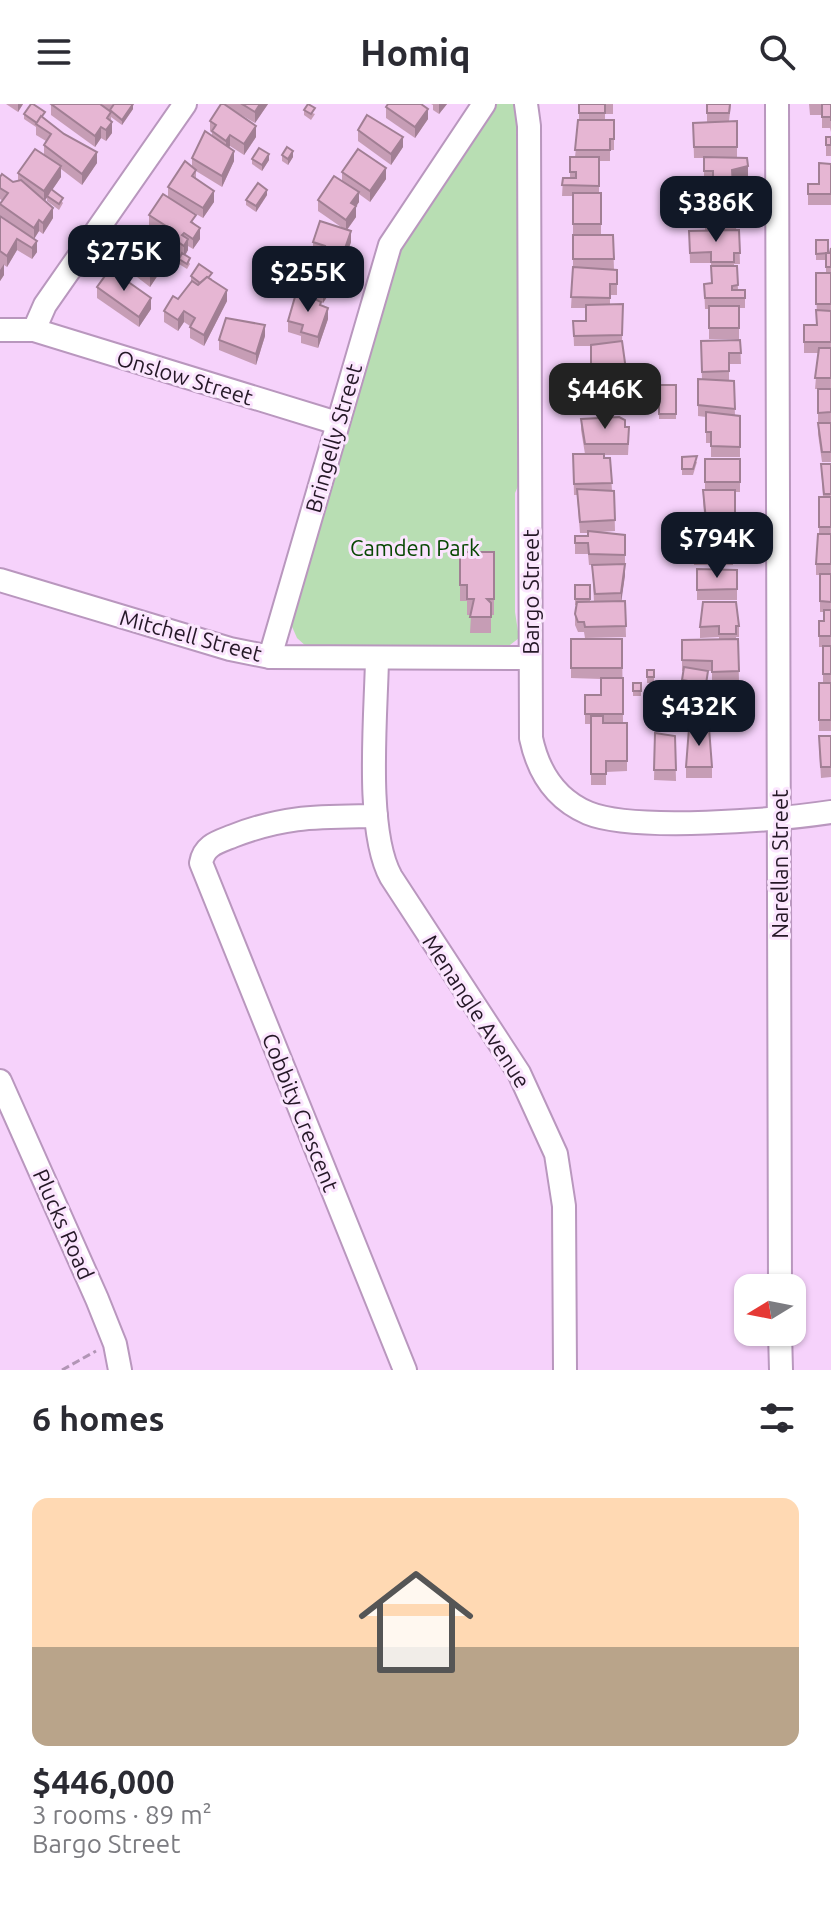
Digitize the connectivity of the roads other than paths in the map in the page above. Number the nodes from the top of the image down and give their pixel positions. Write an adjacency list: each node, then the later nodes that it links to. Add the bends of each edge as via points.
1 (185, 104): 6 (street, via 45,305)
2 (484, 104): 7 (street, Bringelly Street, via 390,245)
3 (526, 104): 10 (street, Bargo Street)
4 (777, 104): 14 (street, Narellan Street)
5 (0, 330): 6 (street, Onslow Street)
6 (34, 330): 7 (street, Onslow Street)
7 (337, 423): 9 (street, Bringelly Street)
8 (0, 580): 9 (street, Mitchell Street)
9 (270, 657): 11 (street, Mitchell Street)
10 (530, 658): 11 (street, Mitchell Street); 14 (street, Bargo Street, via 535,754 549,783 574,805 624,821)
11 (377, 659): 13 (street, Menangle Avenue)
12 (831, 812): 14 (street, Bargo Street)
13 (376, 816): 19 (street, Cobbity Crescent, via 278,820 198,852); 20 (street, Menangle Avenue, via 385,867 519,1073 556,1154 564,1206)
14 (779, 818): 16 (street, Narellan Street)
15 (0, 1081): 18 (street, Plucks Road, via 97,1299)
16 (780, 1274)
17 (780, 1346): 21 (street)
18 (120, 1370)
19 (405, 1370)
20 (565, 1370)
21 (781, 1370)

